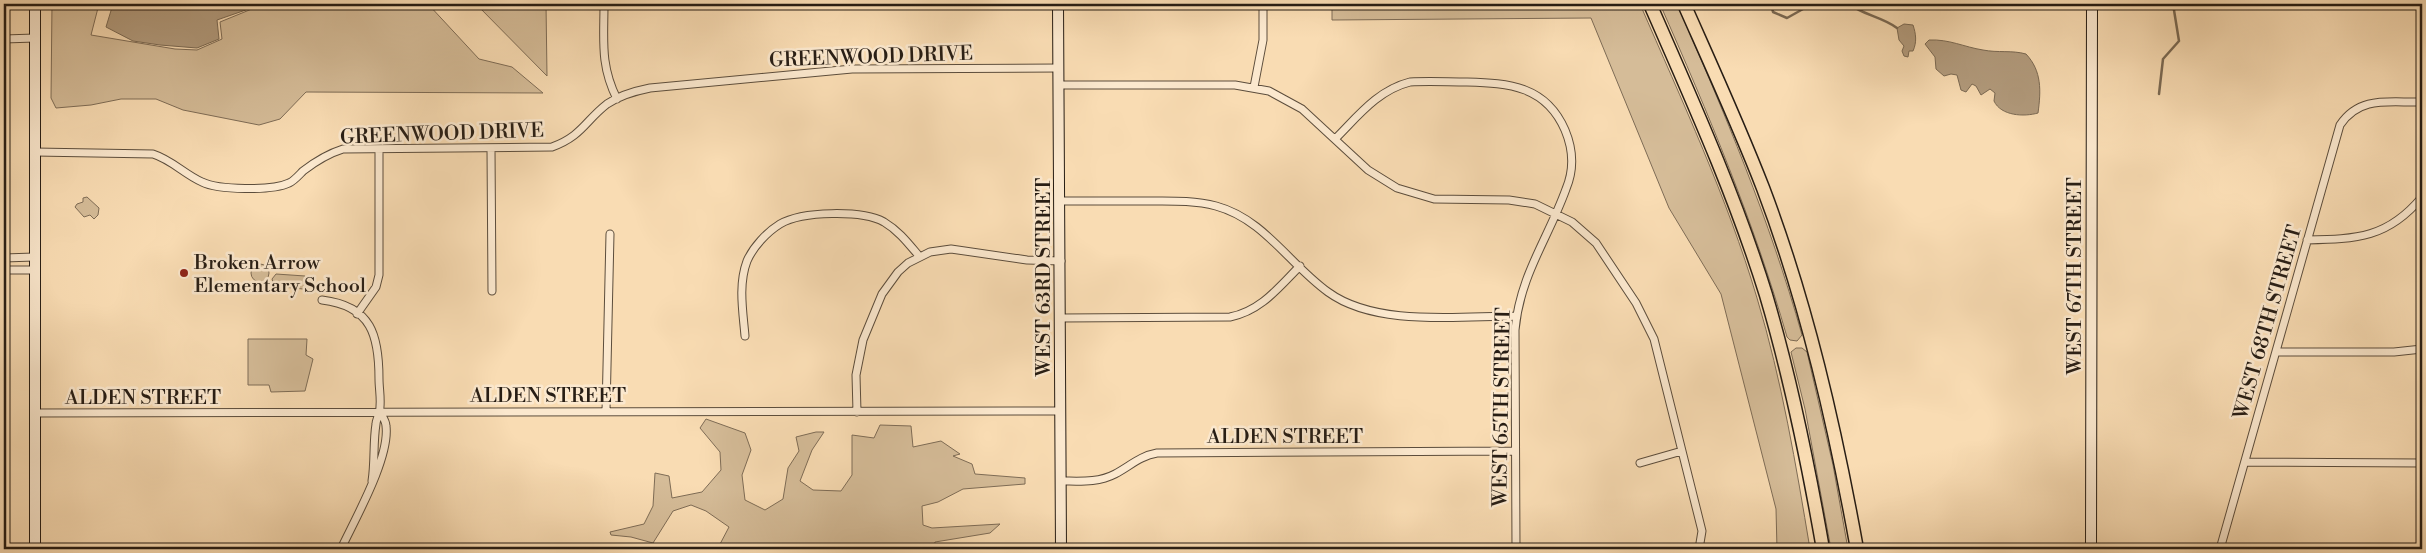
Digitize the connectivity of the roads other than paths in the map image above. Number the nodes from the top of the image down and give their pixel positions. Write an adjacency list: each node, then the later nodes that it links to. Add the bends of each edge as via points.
1 (35, 4): 8 (street)
2 (604, 4): 13 (street, via 604,62)
3 (1058, 4): 10 (street, WEST 63RD STREET)
4 (1263, 4): 12 (street, via 1262,40)
5 (1650, 4): 55 (highway, via 1723,173 1765,294 1794,399)
6 (1684, 4): 56 (highway, via 1763,188 1799,297 1830,418)
7 (2092, 4): 57 (street, WEST 67TH STREET)
8 (35, 38): 9 (street); 18 (street)
9 (4, 39)
10 (1059, 68): 11 (street, WEST 63RD STREET); 13 (street, GREENWOOD DRIVE, via 852,69 650,88)
11 (1059, 85): 12 (street); 20 (street, WEST 63RD STREET)
12 (1254, 87): 15 (street, via 1287,99)
13 (617, 99): 17 (street, GREENWOOD DRIVE, via 608,103 566,142 538,148)
14 (2422, 102): 23 (street, WEST 68TH STREET, via 2375,103 2354,108 2346,116 2337,133)
15 (1336, 138): 21 (street, via 1368,170 1397,188 1434,199 1526,202); 21 (street, WEST 65TH STREET, via 1378,97 1397,85 1423,81 1518,87 1532,93 1555,112 1569,141 1572,163 1566,189)
16 (379, 149): 17 (street, GREENWOOD DRIVE); 18 (street, GREENWOOD DRIVE, via 343,149 329,153 289,183 272,187 220,187 204,183 166,158 153,154); 33 (street, via 379,275 376,287)
17 (491, 149): 31 (street)
18 (35, 152): 25 (street)
19 (2422, 197): 23 (street, via 2399,221 2372,234)
20 (1061, 201): 27 (street, WEST 63RD STREET); 28 (street, via 1178,201 1215,206 1258,226)
21 (1555, 214): 34 (street, WEST 65TH STREET, via 1521,290); 45 (street, via 1572,222 1596,243 1646,320 1654,339)
22 (610, 234): 39 (street)
23 (2307, 240): 38 (street, WEST 68TH STREET)
24 (919, 256): 27 (street, via 951,249 1027,260); 36 (street, via 895,229 872,217 852,214 809,216 781,224 767,235 748,260 742,292); 42 (street, via 888,284 863,340 856,376)
25 (34, 257): 26 (street); 30 (street)
26 (4, 258)
27 (1061, 261): 35 (street, WEST 63RD STREET)
28 (1300, 266): 34 (street, via 1329,293 1365,311 1406,316); 35 (street, via 1264,302 1243,315)
29 (4, 270): 30 (street)
30 (34, 270): 43 (street)
31 (492, 291)
32 (322, 300): 33 (street, via 346,306)
33 (358, 314): 41 (street, via 366,321 377,341)
34 (1516, 316): 44 (street, WEST 65TH STREET)
35 (1061, 318): 40 (street, WEST 63RD STREET)
36 (745, 336)
37 (2422, 350): 38 (street)
38 (2276, 352): 46 (street, WEST 68TH STREET)
39 (606, 411): 41 (street, ALDEN STREET); 42 (street, ALDEN STREET)
40 (1061, 411): 42 (street, ALDEN STREET); 49 (street, WEST 63RD STREET)
41 (380, 412): 43 (street, ALDEN STREET); 51 (street, via 376,424 372,482)
42 (857, 412)
43 (35, 414): 50 (street)
44 (1515, 451): 49 (street, ALDEN STREET, via 1156,453 1103,479); 53 (street, WEST 65TH STREET)
45 (1682, 451): 47 (street); 54 (street, via 1702,531)
46 (2245, 462): 48 (street); 58 (street, WEST 68TH STREET)
47 (1640, 463)
48 (2422, 463)
49 (1061, 481): 52 (street, WEST 63RD STREET)
50 (35, 549)
51 (341, 549)
52 (1061, 549)
53 (1516, 549)
54 (1699, 549)
55 (1823, 549)
56 (1857, 549)
57 (2091, 549)
58 (2220, 549)

